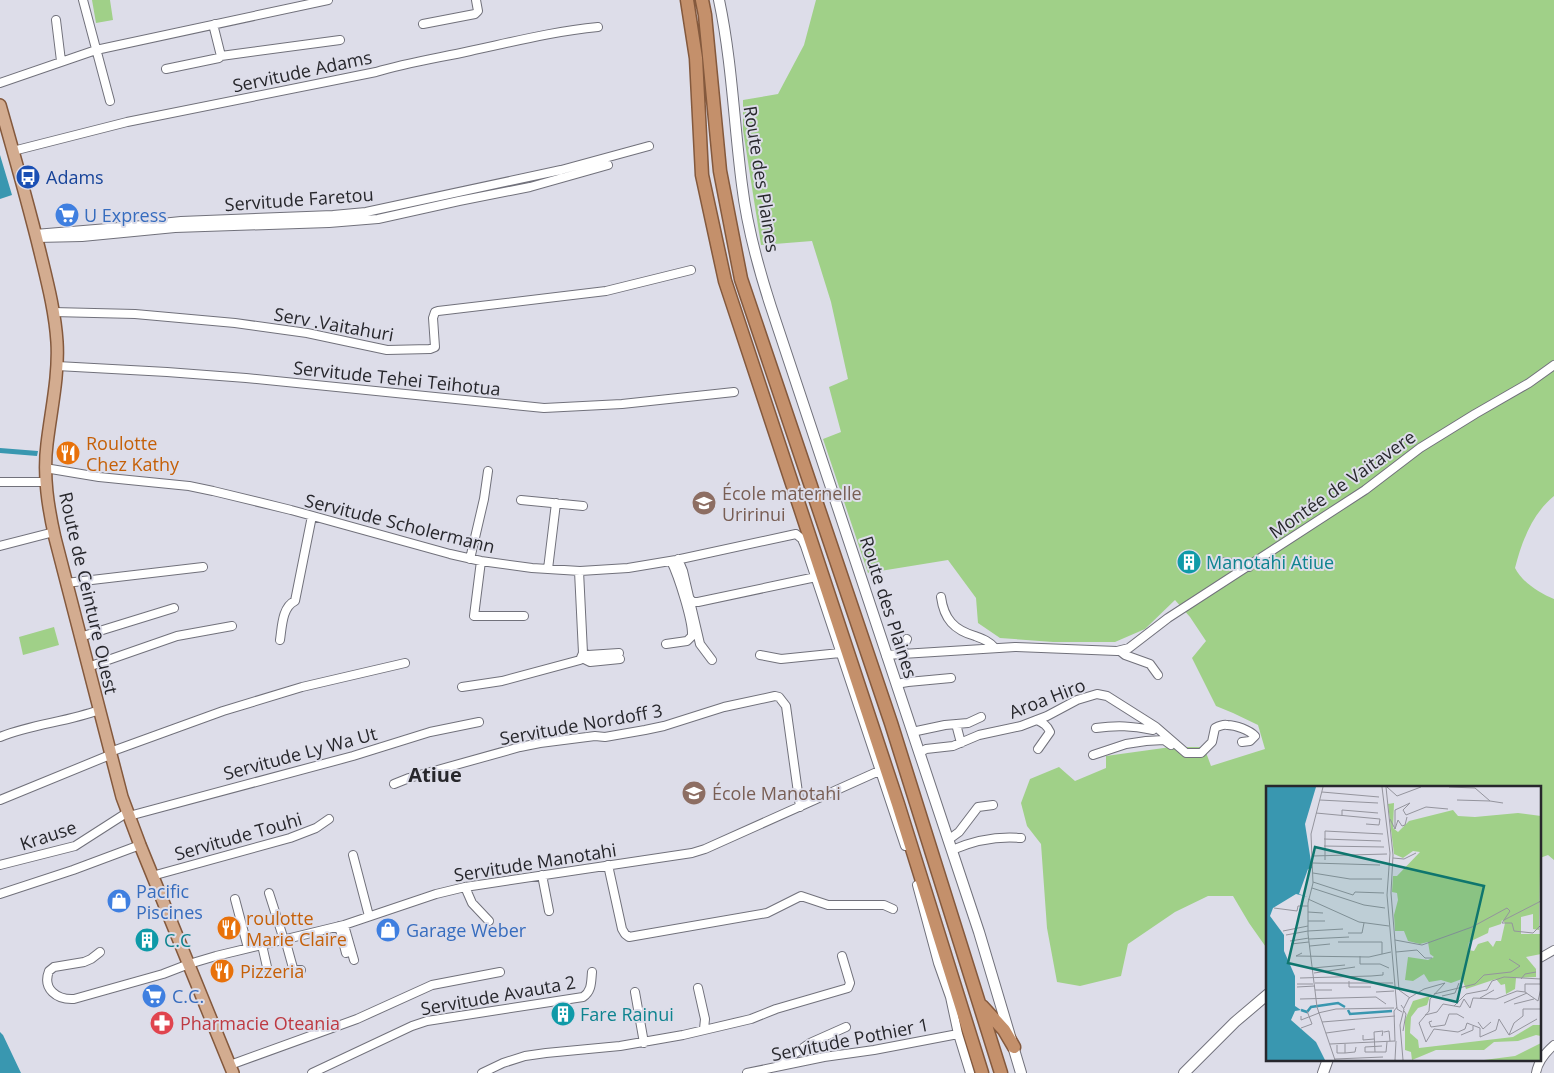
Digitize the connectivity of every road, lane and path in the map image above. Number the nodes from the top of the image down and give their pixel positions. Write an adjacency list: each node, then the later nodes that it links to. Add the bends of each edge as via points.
1 (83, 0): 12 (street)
2 (328, 0): 8 (street)
3 (476, 0): 9 (street, via 478,11 475,14)
4 (687, 0): 147 (highway, via 696,58 702,175 725,281 898,804)
5 (702, 0): 131 (highway, Route des Plaines, via 720,170 741,279 891,722)
6 (719, 0): 62 (main road, Route des Plaines, via 742,187 755,253)
7 (56, 20): 14 (street)
8 (215, 24): 12 (street); 13 (street)
9 (424, 24)
10 (598, 27): 20 (street, Servitude Adams, via 200,106)
11 (340, 40): 13 (street)
12 (96, 50): 14 (street); 17 (street)
13 (221, 56): 15 (street)
14 (61, 61): 16 (street)
15 (166, 69)
16 (0, 82)
17 (110, 101)
18 (0, 105): 20 (main road, Route de Ceinture Ouest)
19 (649, 146): 22 (street, Servitude Faretou, via 561,170 366,212 181,221)
20 (13, 151): 22 (main road, Route de Ceinture Ouest)
21 (608, 165): 22 (street, Servitude Faretou, via 530,187 378,220 175,228 82,237)
22 (36, 236): 24 (main road, Route de Ceinture Ouest)
23 (691, 270): 24 (street, Serv .Vaitahuri, via 606,292 435,312 435,348 430,349 387,350 307,333 234,323 135,314)
24 (53, 312): 26 (main road, Route de Ceinture Ouest)
25 (1554, 365): 43 (street, Montée de Vaitavere, via 1420,448 1365,490)
26 (57, 366): 27 (street, Servitude Tehei Teihotua, via 246,378 544,408); 28 (main road, Route de Ceinture Ouest)
27 (734, 392)
28 (45, 468): 31 (main road, Route de Ceinture Ouest); 35 (street, Servitude Scholermann, via 189,486)
29 (488, 471): 38 (street)
30 (0, 482): 31 (street)
31 (46, 482): 36 (main road, Route de Ceinture Ouest)
32 (521, 500): 33 (street)
33 (556, 503): 34 (street); 44 (street)
34 (583, 506)
35 (312, 516): 38 (street, Servitude Scholermann); 55 (street, via 295,601 285,611)
36 (54, 532): 37 (street); 47 (main road, Route de Ceinture Ouest)
37 (0, 546)
38 (470, 559): 40 (street, Servitude Scholermann)
39 (675, 560): 45 (street, Servitude Scholermann, via 628,568); 46 (street, Servitude Scholermann, via 791,534 799,536 805,546); 49 (street, via 682,564); 56 (street, via 692,636 687,641)
40 (482, 561): 44 (street, Servitude Scholermann); 51 (street, via 474,616)
41 (1225, 562): 43 (street)
42 (202, 567): 47 (street)
43 (1249, 567): 58 (street, Montée de Vaitavere)
44 (548, 569): 45 (street, Servitude Scholermann)
45 (579, 571): 63 (street)
46 (816, 577): 49 (street, via 698,602); 59 (street)
47 (66, 583): 53 (main road, Route de Ceinture Ouest)
48 (941, 597): 57 (street, via 955,628 988,641)
49 (690, 599): 65 (street, via 700,644)
50 (174, 608): 53 (street)
51 (524, 616)
52 (232, 626): 67 (street, via 177,636)
53 (80, 637): 67 (main road, Route de Ceinture Ouest)
54 (907, 639): 60 (street)
55 (280, 640)
56 (666, 644)
57 (995, 648): 58 (street); 60 (street)
58 (1120, 651): 68 (street, via 1150,664)
59 (840, 653): 61 (street, via 780,659); 88 (street)
60 (900, 654): 62 (street)
61 (760, 655)
62 (886, 655): 70 (main road, Route des Plaines)
63 (582, 656): 64 (street, via 590,662); 71 (street, via 580,660 502,681)
64 (620, 656)
65 (712, 660)
66 (405, 663): 84 (street, via 302,687)
67 (88, 666): 72 (main road, Route de Ceinture Ouest)
68 (1158, 675)
69 (951, 678): 70 (street)
70 (896, 684): 79 (main road, Route des Plaines)
71 (462, 688)
72 (99, 710): 80 (street); 84 (main road, Route de Ceinture Ouest)
73 (981, 717): 76 (street)
74 (1037, 720): 77 (street, Aroa Hiro, via 1077,700 1098,694 1107,696); 82 (street, Aroa Hiro); 83 (street, via 1044,723 1050,732)
75 (479, 722): 94 (street, Servitude Ly Wa Ut, via 430,732 353,756)
76 (956, 724): 79 (street); 82 (street)
77 (1156, 727): 78 (street, via 1153,730 1117,725); 86 (street, Aroa Hiro, via 1186,753)
78 (1096, 728)
79 (912, 732): 85 (main road, Route des Plaines)
80 (0, 737)
81 (1242, 742): 86 (street, via 1250,740 1254,734 1226,724 1215,728 1212,742)
82 (961, 743): 85 (street, Aroa Hiro)
83 (1038, 749)
84 (110, 752): 90 (street); 91 (street); 94 (main road, Route de Ceinture Ouest)
85 (919, 753): 97 (main road, Route des Plaines)
86 (1201, 753): 87 (street, via 1190,758 1164,740 1126,744)
87 (1093, 755)
88 (879, 770): 93 (street, Servitude Manotahi); 134 (street, via 913,870)
89 (394, 784): 93 (street, Servitude Nordoff 3, via 520,747 645,730 775,696 780,697 786,706)
90 (0, 796)
91 (0, 800)
92 (993, 805): 97 (street, via 978,807 959,832)
93 (800, 806): 102 (street, Servitude Manotahi, via 692,853)
94 (128, 814): 98 (main road, Route de Ceinture Ouest); 101 (street, Krause, via 75,846)
95 (329, 819): 104 (street, Servitude Touhi, via 290,838)
96 (1021, 838): 99 (street, via 969,843)
97 (948, 840): 99 (main road, Route des Plaines)
98 (140, 845): 104 (main road, Route de Ceinture Ouest); 107 (street)
99 (952, 850): 137 (main road, Route des Plaines)
100 (353, 855): 111 (street)
101 (0, 865)
102 (608, 865): 103 (street, Servitude Manotahi); 109 (street, via 622,928 629,937 767,913 800,896 828,905 884,905)
103 (542, 875): 105 (street, Servitude Manotahi); 110 (street)
104 (152, 876): 123 (main road, Route de Ceinture Ouest)
105 (465, 887): 111 (street, Servitude Manotahi); 112 (street, via 472,903)
106 (268, 893): 114 (street)
107 (0, 894)
108 (235, 899): 116 (street)
109 (893, 909)
110 (549, 912)
111 (369, 916): 113 (street, Servitude Manotahi)
112 (489, 921)
113 (342, 925): 114 (street, Servitude Manotahi); 119 (street); 122 (street)
114 (285, 939): 115 (street, Servitude Manotahi); 125 (street, via 293,968)
115 (262, 945): 116 (street, Servitude Manotahi); 124 (street)
116 (248, 948): 123 (street, Servitude Manotahi)
117 (1554, 950): 121 (street)
118 (100, 952): 123 (street, Servitude Manotahi, via 84,962 54,967 47,977 48,987 62,999 74,999)
119 (346, 953)
120 (842, 956): 133 (street, via 850,983 848,988 751,1019)
121 (1542, 957)
122 (354, 960)
123 (188, 964): 142 (main road, Route de Ceinture Ouest)
124 (267, 967)
125 (302, 970)
126 (500, 972): 142 (street, via 432,985 357,1020 284,1044)
127 (592, 972): 143 (street, Servitude Avauta 2, via 591,988 583,997 427,1021)
128 (698, 988): 133 (street, via 705,1018)
129 (635, 992): 135 (street)
130 (1266, 996): 150 (main road)
131 (978, 1001): 137 (highway, via 1004,1030); 148 (highway, Route des Plaines)
132 (846, 1027): 141 (street, via 810,1043)
133 (704, 1030): 135 (street)
134 (958, 1034): 141 (street, Servitude Pothier 1); 146 (street)
135 (644, 1043): 144 (street, via 525,1056)
136 (1554, 1045): 138 (street)
137 (1014, 1047): 149 (main road, Route des Plaines)
138 (1542, 1058)
139 (1328, 1060): 151 (main road)
140 (1541, 1060): 152 (street)
141 (774, 1068): 145 (street, Servitude Pothier 1)
142 (231, 1069)
143 (312, 1073)
144 (482, 1073)
145 (747, 1073)
146 (970, 1073)
147 (982, 1073)
148 (1001, 1073)
149 (1021, 1073)
150 (1184, 1073)
151 (1323, 1073)
152 (1536, 1073)

